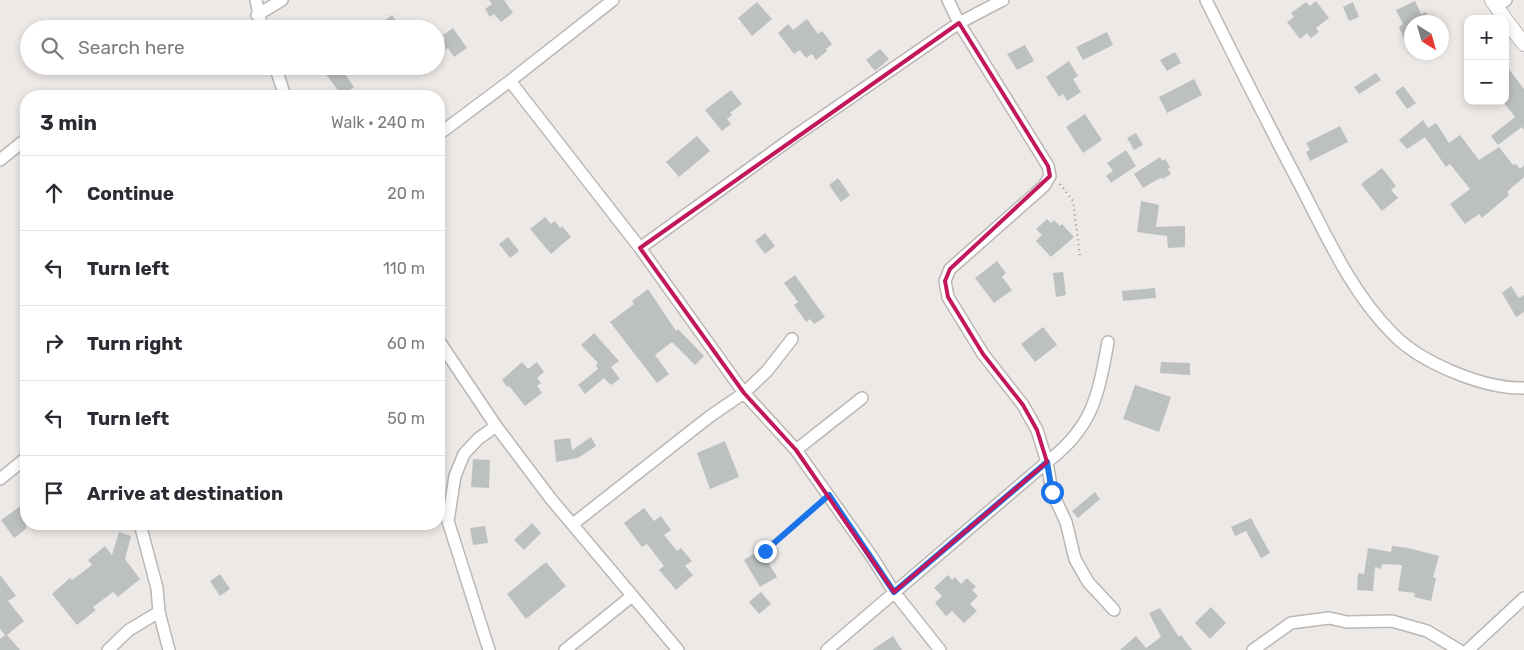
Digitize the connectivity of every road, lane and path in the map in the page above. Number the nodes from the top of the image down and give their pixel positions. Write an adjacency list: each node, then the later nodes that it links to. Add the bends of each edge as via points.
1 (256, 0): 8 (street)
2 (282, 0): 8 (street)
3 (948, 0): 11 (street)
4 (1003, 0): 11 (street)
5 (1206, 0): 26 (street, via 1346,272 1382,321 1423,357 1450,372)
6 (609, 1): 15 (street)
7 (1498, 2): 9 (street)
8 (257, 15): 10 (street)
9 (1503, 15)
10 (259, 20)
11 (959, 23): 20 (street, via 1048,166); 21 (street)
12 (1509, 24): 13 (street)
13 (1524, 44)
14 (278, 75): 16 (street)
15 (510, 82): 17 (street); 21 (street)
16 (282, 90)
17 (445, 130)
18 (20, 145): 19 (street)
19 (0, 160)
20 (1050, 176): 22 (path, via 1064,187 1073,201); 31 (street, via 1044,186 950,269 945,281 948,297 983,354 1023,405 1037,430)
21 (640, 248): 27 (street)
22 (1080, 256)
23 (792, 339): 27 (street, via 768,371)
24 (1108, 342): 31 (street, via 1099,390 1090,414 1076,436)
25 (445, 350): 29 (street)
26 (1524, 388)
27 (744, 393): 30 (street); 35 (street, via 708,417)
28 (862, 398): 30 (street)
29 (496, 426): 35 (street); 45 (street, via 464,454 455,476 448,521)
30 (796, 450): 34 (street)
31 (1047, 462): 38 (street); 41 (street, via 1052,492 1066,522 1074,559 1088,582)
32 (20, 463): 33 (street)
33 (0, 479)
34 (829, 495): 37 (path); 38 (street)
35 (573, 524): 39 (street)
36 (142, 530): 42 (street, via 157,588)
37 (765, 551)
38 (894, 592): 48 (street); 49 (street)
39 (632, 596): 46 (street); 47 (street)
40 (1524, 598): 52 (street)
41 (1114, 610)
42 (159, 612): 43 (street, via 129,630); 44 (street)
43 (108, 650)
44 (168, 650)
45 (489, 650)
46 (565, 650)
47 (678, 650)
48 (827, 650)
49 (940, 650)
50 (1253, 650): 51 (street, via 1291,623 1329,618 1347,622 1392,621 1427,631)
51 (1459, 650)
52 (1468, 650)

